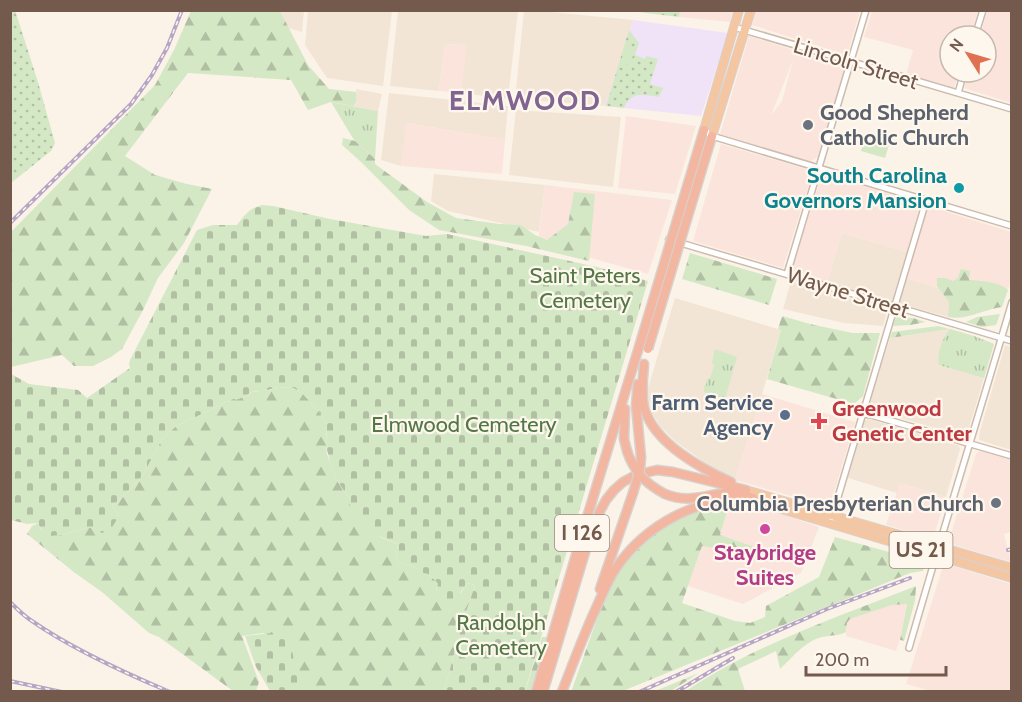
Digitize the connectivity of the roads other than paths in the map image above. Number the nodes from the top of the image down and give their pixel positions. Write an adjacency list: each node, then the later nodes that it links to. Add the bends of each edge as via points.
1 (739, 10): 4 (highway)
2 (751, 10): 5 (highway)
3 (867, 10): 6 (street)
4 (734, 27): 5 (street, Lincoln Street); 10 (highway)
5 (745, 29): 6 (street, Lincoln Street); 11 (highway)
6 (851, 61): 8 (street, Lincoln Street); 12 (street)
7 (961, 84): 8 (street)
8 (958, 93): 9 (street, Lincoln Street)
9 (1011, 109)
10 (704, 130): 11 (street); 14 (highway, I 126)
11 (712, 136): 12 (street); 14 (highway, I 126)
12 (819, 169): 13 (street); 17 (street)
13 (926, 201): 15 (street); 19 (street)
14 (683, 218): 22 (highway, I 126, bridge)
15 (1011, 226)
16 (684, 244): 17 (street, Wayne Street)
17 (787, 274): 19 (street, Wayne Street)
18 (1011, 302): 20 (street)
19 (895, 306): 20 (street, Wayne Street); 25 (street)
20 (1001, 338): 21 (street, Wayne Street); 26 (street)
21 (1011, 341)
22 (644, 348): 23 (highway, I 126); 24 (highway, I 126)
23 (644, 364): 28 (highway, US 21, via 645,407 661,437); 36 (highway, I 126, bridge, via 636,405 640,469)
24 (631, 376): 29 (highway, US 21, bridge, via 624,439 631,462 647,482 672,497 690,499 730,493); 38 (highway, I 126)
25 (862, 414): 26 (street); 30 (street)
26 (970, 443): 27 (street); 32 (street)
27 (1011, 456)
28 (746, 490): 30 (highway, US 21); 39 (highway, via 657,470 636,475 614,490 599,513)
29 (768, 505): 31 (highway, US 21); 36 (highway, via 735,500 710,504 651,531 626,554 612,574)
30 (832, 514): 31 (street); 32 (highway, US 21)
31 (830, 524): 33 (highway, US 21)
32 (938, 546): 33 (street); 34 (highway, US 21)
33 (935, 554): 35 (highway, US 21); 37 (street)
34 (1011, 568)
35 (1011, 578)
36 (584, 634): 40 (highway, I 126)
37 (909, 648)
38 (536, 692)
39 (543, 692)
40 (562, 692)

